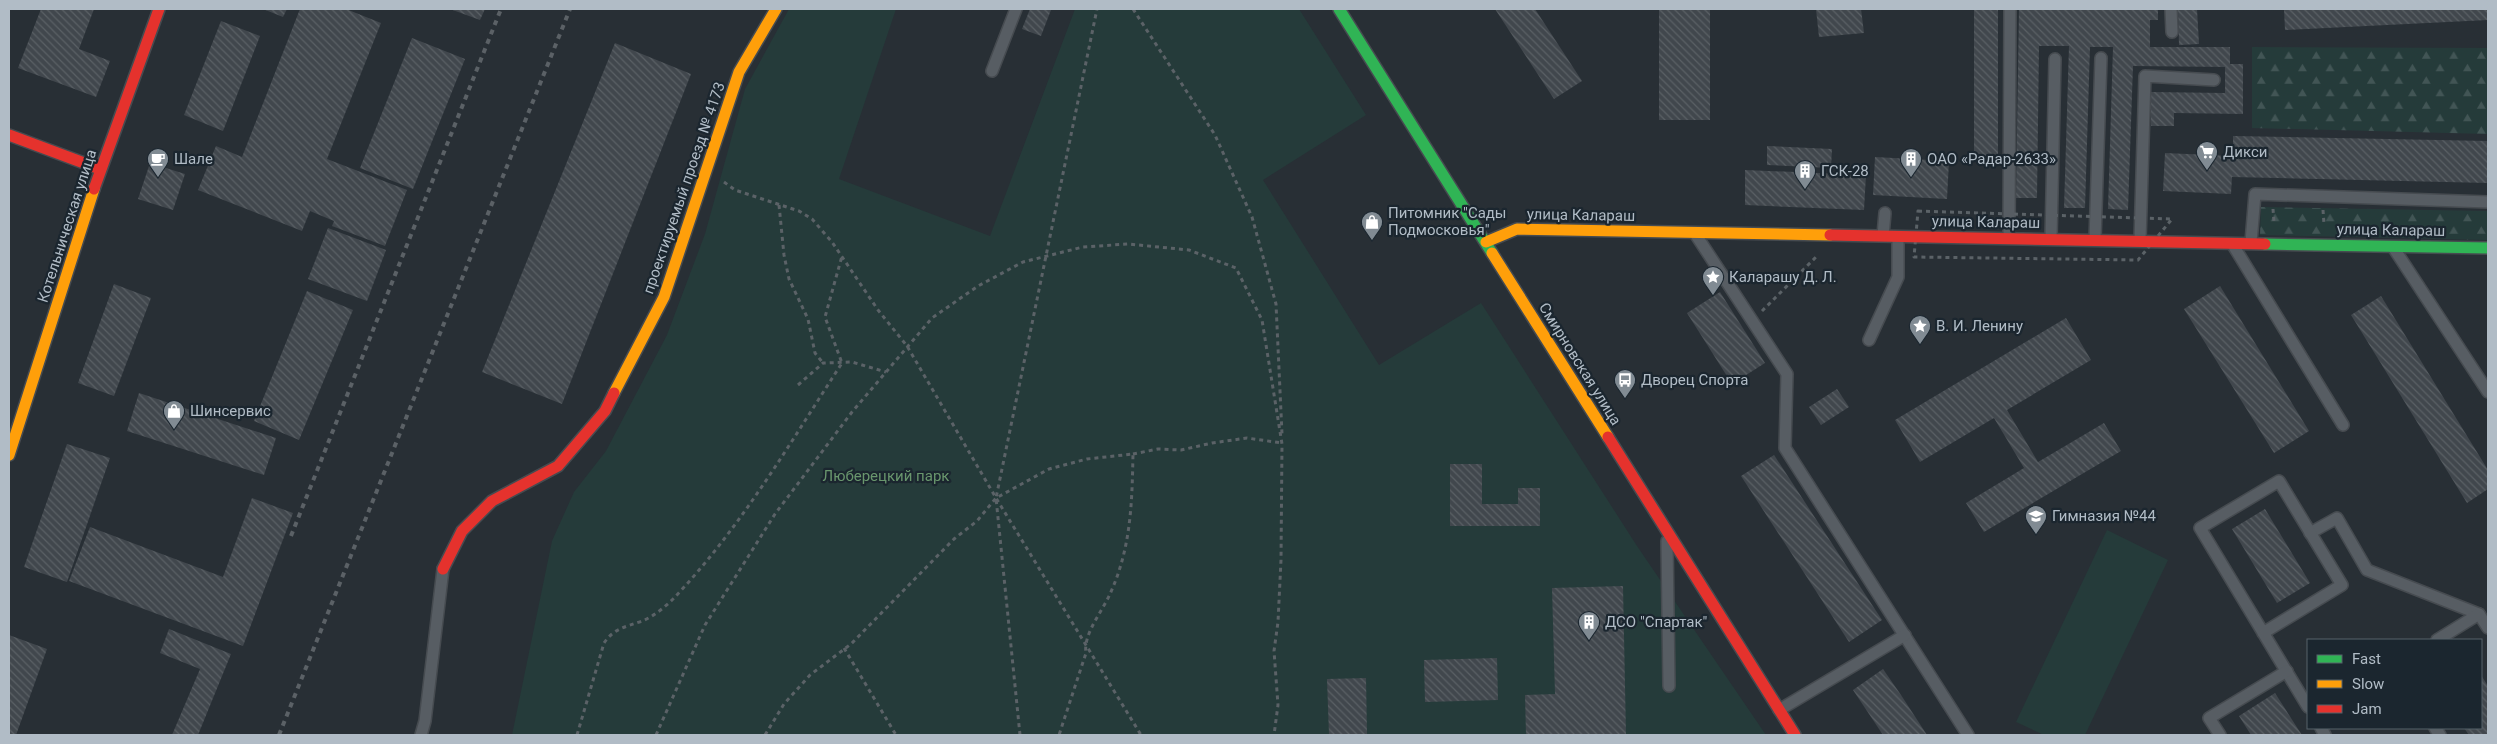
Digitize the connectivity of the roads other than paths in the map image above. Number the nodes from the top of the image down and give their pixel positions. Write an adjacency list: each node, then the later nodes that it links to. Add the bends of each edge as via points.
1 (159, 9): 13 (street, Котельническая улица)
2 (776, 9): 34 (street, проектируемый проезд № 4173, via 740,72 664,297 604,411 558,466 492,502 468,525)
3 (1016, 9): 10 (lane)
4 (1340, 9): 23 (street, Смирновская улица)
5 (2010, 9): 19 (lane)
6 (2171, 9): 7 (lane)
7 (2172, 32)
8 (2101, 58): 21 (lane)
9 (2055, 59): 20 (lane)
10 (992, 71)
11 (2214, 80): 22 (lane, via 2145,76)
12 (9, 135): 13 (street)
13 (100, 169): 31 (street, Котельническая улица)
14 (2488, 202): 25 (lane, via 2255,194)
15 (1885, 213): 17 (lane)
16 (1693, 231): 17 (street, улица Калараш); 23 (street, улица Калараш, via 1517,229); 38 (lane, via 1787,374 1785,448)
17 (1883, 235): 18 (street, улица Калараш)
18 (1898, 235): 19 (street, улица Калараш); 28 (lane, via 1898,277)
19 (2009, 237): 20 (street, улица Калараш)
20 (2051, 238): 21 (street, улица Калараш)
21 (2095, 239): 22 (street, улица Калараш)
22 (2140, 240): 24 (street, улица Калараш)
23 (1486, 242): 32 (street, Смирновская улица)
24 (2231, 242): 25 (street, улица Калараш); 30 (lane)
25 (2251, 242): 26 (street, улица Калараш)
26 (2392, 245): 27 (street, улица Калараш); 29 (lane)
27 (2488, 248)
28 (1869, 340)
29 (2488, 392)
30 (2344, 425)
31 (9, 455)
32 (1667, 532): 41 (lane); 43 (street, Смирновская улица)
33 (2310, 534): 35 (lane, via 2337,518 2367,570); 37 (lane, via 2342,585); 37 (lane, via 2279,481 2200,528)
34 (443, 569): 44 (lane, via 425,721)
35 (2479, 614): 36 (lane); 39 (lane)
36 (2488, 628)
37 (2263, 633): 40 (lane)
38 (1905, 635): 43 (lane); 46 (lane)
39 (2439, 639)
40 (2286, 671): 42 (lane); 47 (lane, via 2209,718)
41 (1669, 686)
42 (2307, 705)
43 (1779, 710): 45 (street, Смирновская улица)
44 (420, 735)
45 (1795, 735)
46 (1968, 735)
47 (2220, 735)

